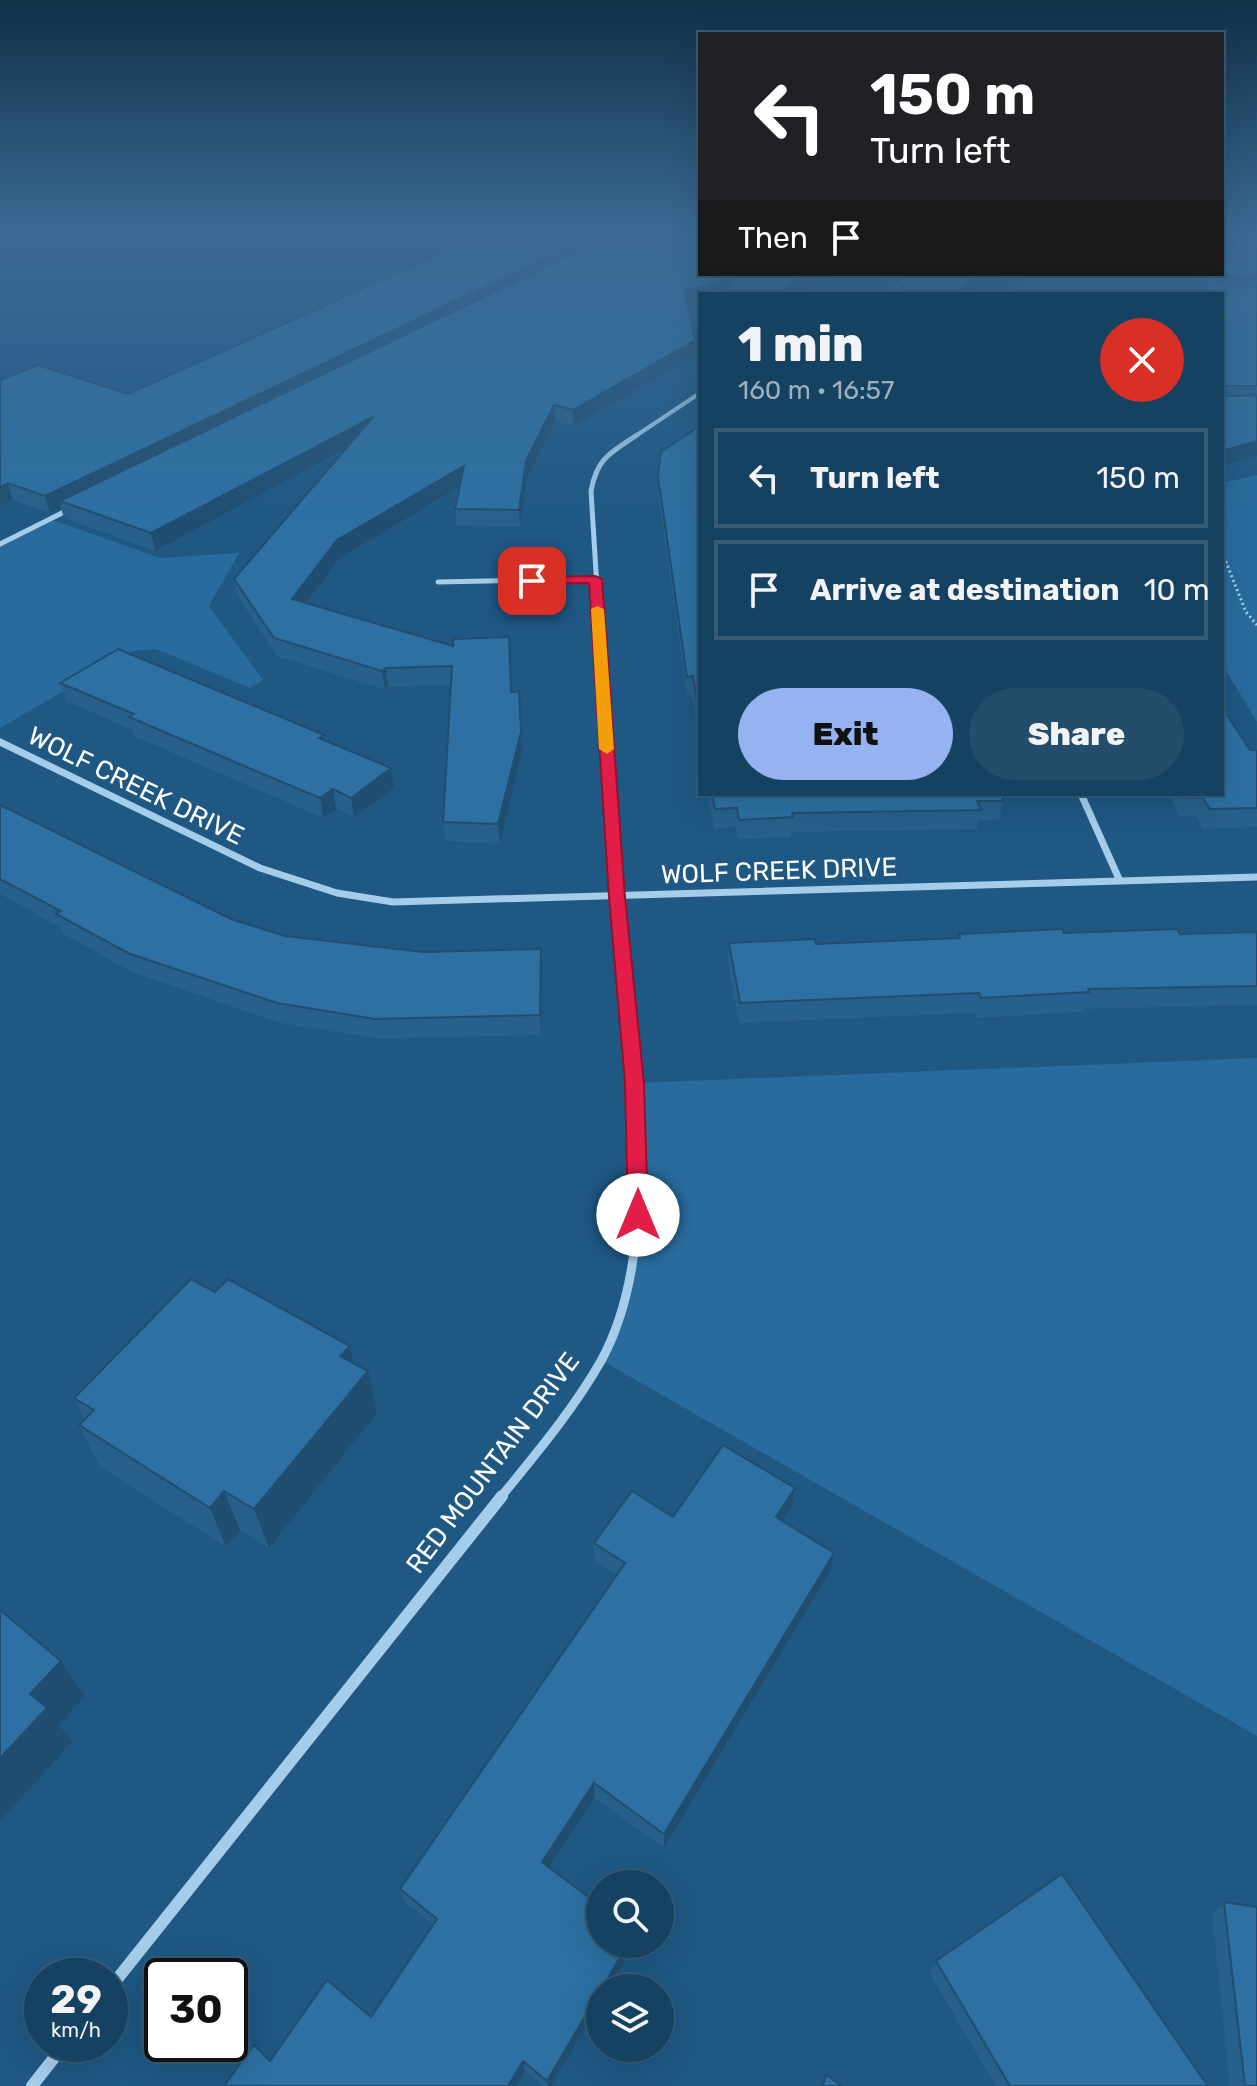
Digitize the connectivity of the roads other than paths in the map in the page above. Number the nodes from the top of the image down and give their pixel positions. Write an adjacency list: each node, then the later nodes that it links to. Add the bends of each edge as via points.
1 (698, 394): 4 (street, RED MOUNTAIN DRIVE, via 599,462 590,506)
2 (78, 505): 3 (street)
3 (0, 544)
4 (595, 579): 5 (street); 10 (street, RED MOUNTAIN DRIVE)
5 (438, 582)
6 (0, 742): 10 (street, WOLF CREEK DRIVE, via 260,868 337,893 413,903)
7 (1082, 796): 9 (street)
8 (1257, 877): 9 (street, WOLF CREEK DRIVE)
9 (1119, 879): 10 (street, WOLF CREEK DRIVE)
10 (617, 897): 11 (street, RED MOUNTAIN DRIVE, via 635,1083 638,1236 619,1320 601,1360 560,1423)
11 (128, 1965)
12 (51, 2062): 13 (street)
13 (32, 2086)

